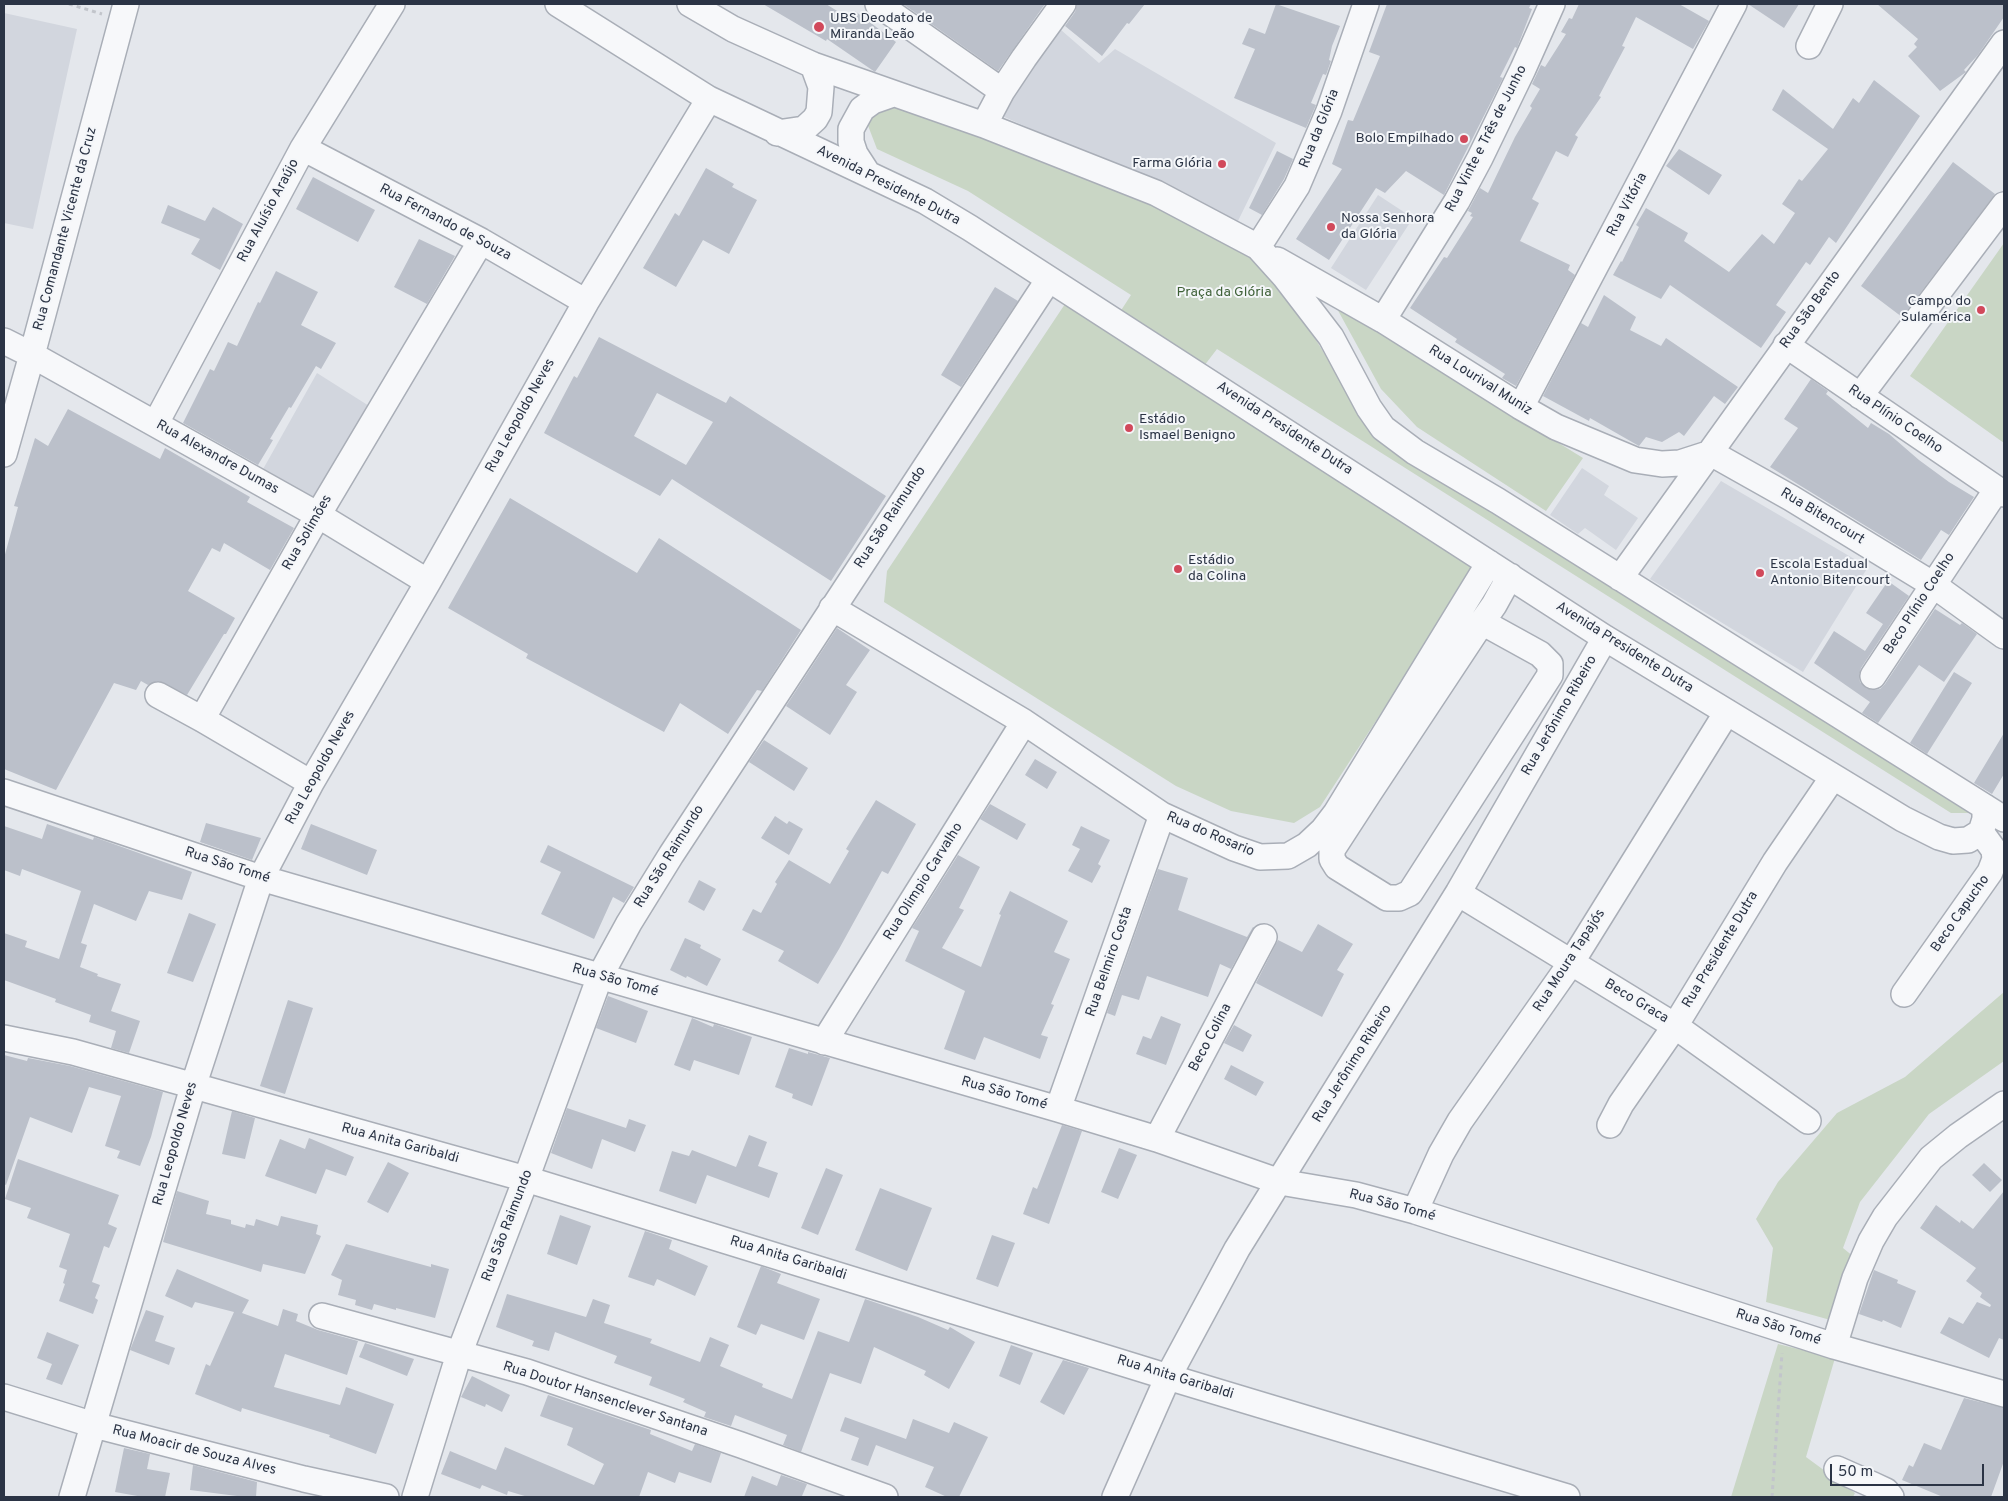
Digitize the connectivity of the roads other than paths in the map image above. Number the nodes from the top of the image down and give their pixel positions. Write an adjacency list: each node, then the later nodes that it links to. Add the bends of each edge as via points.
1 (392, 4): 19 (street, Rua Aluísio Araújo)
2 (558, 4): 16 (street, Avenida Presidente Dutra)
3 (690, 4): 13 (street, via 733,29)
4 (878, 4): 14 (street)
5 (1063, 4): 14 (street)
6 (1366, 4): 23 (street, Rua da Glória, via 1329,111 1297,186)
7 (1552, 4): 26 (street, Rua Vinte e Três de Junho, via 1480,158)
8 (1734, 4): 31 (street, Rua Vitória)
9 (1830, 4): 12 (street)
10 (123, 12): 29 (street, Rua Comandante Vicente da Cruz)
11 (2004, 43): 28 (street, Rua São Bento)
12 (1809, 46)
13 (813, 65): 15 (street); 18 (street, via 821,87 819,112 804,128)
14 (1002, 91): 17 (street)
15 (893, 94): 17 (street); 20 (street, via 862,109 851,129 851,142)
16 (709, 100): 18 (street, Avenida Presidente Dutra); 25 (street, Rua Leopoldo Neves)
17 (984, 125): 23 (street, via 1156,193)
18 (777, 133): 20 (street, Avenida Presidente Dutra)
19 (303, 148): 22 (street, Rua Fernando de Souza); 32 (street, Rua Aluísio Araújo)
20 (868, 174): 24 (street, Avenida Presidente Dutra, via 925,201)
21 (2004, 204): 30 (street)
22 (480, 241): 25 (street, Rua Fernando de Souza); 36 (street, Rua Solimões)
23 (1261, 250): 26 (street, Rua Lourival Muniz); 39 (street, via 1331,337 1383,428 1415,452)
24 (1049, 279): 37 (street, Avenida Presidente Dutra); 42 (street, Rua São Raimundo)
25 (586, 302): 40 (street, Rua Leopoldo Neves)
26 (1383, 320): 31 (street, Rua Lourival Muniz)
27 (4, 340): 29 (street, Rua Alexandre Dumas)
28 (1786, 345): 30 (street, Rua Plínio Coelho); 33 (street, Rua São Bento)
29 (32, 355): 32 (street, Rua Alexandre Dumas); 34 (street, Rua Comandante Vicente da Cruz)
30 (1860, 396): 35 (street, Rua Plínio Coelho)
31 (1521, 407): 33 (street, Rua Lourival Muniz, via 1556,427 1635,460 1680,463)
32 (156, 423): 36 (street, Rua Alexandre Dumas)
33 (1711, 453): 39 (street, Rua São Bento); 41 (street, Rua Bitencourt)
34 (4, 454)
35 (2000, 491): 41 (street, Beco Plínio Coelho)
36 (318, 514): 40 (street, Rua Alexandre Dumas); 49 (street, Rua Solimões)
37 (1489, 562): 38 (street, Avenida Presidente Dutra); 55 (street, Rua do Rosario, via 1336,813 1324,830 1307,845 1288,856 1260,857)
38 (1510, 576): 43 (street); 45 (street, Avenida Presidente Dutra)
39 (1620, 578): 54 (street)
40 (428, 582): 52 (street, Rua Leopoldo Neves)
41 (1932, 584): 44 (street, Rua Bitencourt); 46 (street, Beco Plínio Coelho)
42 (832, 608): 50 (street, Rua do Rosario); 61 (street, Rua São Raimundo, via 671,855)
43 (1482, 622): 43 (street, via 1332,850 1332,859 1337,867 1387,898 1410,894 1550,676 1550,664 1540,654)
44 (2004, 636)
45 (1605, 638): 48 (street, Avenida Presidente Dutra); 58 (street, Rua Jerônimo Ribeiro)
46 (1873, 676)
47 (158, 696): 49 (street)
48 (1727, 712): 51 (street, Avenida Presidente Dutra); 60 (street, Rua Moura Tapajós)
49 (202, 719): 52 (street)
50 (1024, 722): 55 (street, Rua do Rosario); 65 (street, Rua Olimpio Carvalho)
51 (1833, 777): 56 (street, Avenida Presidente Dutra, via 1939,837 1953,841 1968,840); 63 (street, Rua Presidente Dutra, via 1775,862)
52 (311, 783): 57 (street, Rua Leopoldo Neves)
53 (4, 792): 57 (street, Rua São Tomé)
54 (1995, 813): 56 (street, via 1985,820)
55 (1162, 815): 68 (street, Rua Belmiro Costa)
56 (1980, 832): 62 (street, Beco Capucho, via 1994,850 1995,859 1990,872)
57 (261, 878): 61 (street, Rua São Tomé); 66 (street, Rua Leopoldo Neves)
58 (1458, 893): 60 (street, Beco Graca); 73 (street, Rua Jerônimo Ribeiro)
59 (1264, 938): 71 (street, Beco Colina)
60 (1571, 963): 63 (street, Beco Graca); 74 (street, Rua Moura Tapajós, via 1460,1120)
61 (600, 976): 65 (street, Rua São Tomé); 72 (street, Rua São Raimundo)
62 (1904, 994)
63 (1675, 1026): 69 (street, Beco Graca); 70 (street, Rua Presidente Dutra)
64 (4, 1038): 66 (street, Rua Anita Garibaldi, via 73,1052)
65 (824, 1042): 68 (street, Rua São Tomé)
66 (193, 1087): 72 (street, Rua Anita Garibaldi); 81 (street, Rua Leopoldo Neves)
67 (2004, 1104): 76 (street, via 1931,1158 1885,1217 1856,1278)
68 (1058, 1109): 71 (street, Rua São Tomé)
69 (1808, 1121)
70 (1610, 1124)
71 (1158, 1139): 73 (street, Rua São Tomé)
72 (526, 1178): 77 (street, Rua São Raimundo); 78 (street, Rua Anita Garibaldi)
73 (1280, 1182): 74 (street, Rua São Tomé, via 1356,1195); 78 (street, Rua Jerônimo Ribeiro, via 1237,1249)
74 (1415, 1211): 76 (street, Rua São Tomé)
75 (322, 1316): 77 (street, Rua Doutor Hansenclever Santana)
76 (1834, 1346): 79 (street, Rua São Tomé)
77 (458, 1354): 86 (street, Rua São Raimundo); 87 (street, Rua Doutor Hansenclever Santana, via 527,1372)
78 (1168, 1377): 88 (street, Rua Jerônimo Ribeiro); 89 (street, Rua Anita Garibaldi)
79 (2004, 1394)
80 (4, 1397): 81 (street, Rua Moacir de Souza Alves)
81 (94, 1426): 83 (street, Rua Moacir de Souza Alves); 84 (street, Rua Leopoldo Neves)
82 (1837, 1469): 90 (street, via 1873,1484)
83 (303, 1488): 85 (street, Rua Moacir de Souza Alves)
84 (72, 1497)
85 (386, 1497)
86 (416, 1497)
87 (885, 1497)
88 (1116, 1497)
89 (1567, 1497)
90 (1891, 1497)

